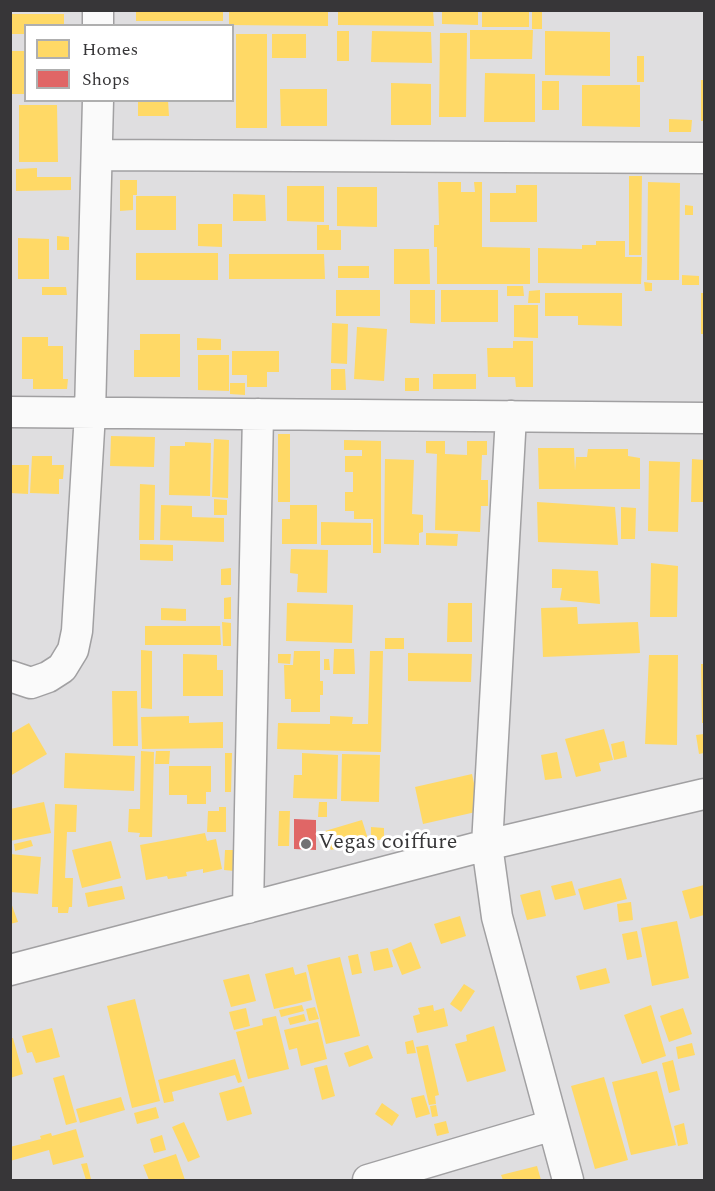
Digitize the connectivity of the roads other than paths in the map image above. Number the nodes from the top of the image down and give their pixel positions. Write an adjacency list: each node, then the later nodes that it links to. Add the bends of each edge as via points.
1 (98, 102): 2 (street)
2 (97, 155): 3 (street); 5 (street)
3 (705, 158)
4 (10, 412): 5 (street)
5 (90, 413): 6 (street); 9 (street, via 73,650 62,668 48,677 31,683)
6 (258, 414): 7 (street); 12 (street)
7 (511, 416): 8 (street); 11 (street)
8 (705, 418)
9 (10, 676)
10 (705, 794): 11 (street)
11 (487, 845): 12 (street); 14 (street, via 497,917)
12 (248, 909): 13 (street)
13 (10, 970)
14 (553, 1125): 15 (street); 16 (street)
15 (368, 1180)
16 (568, 1180)

